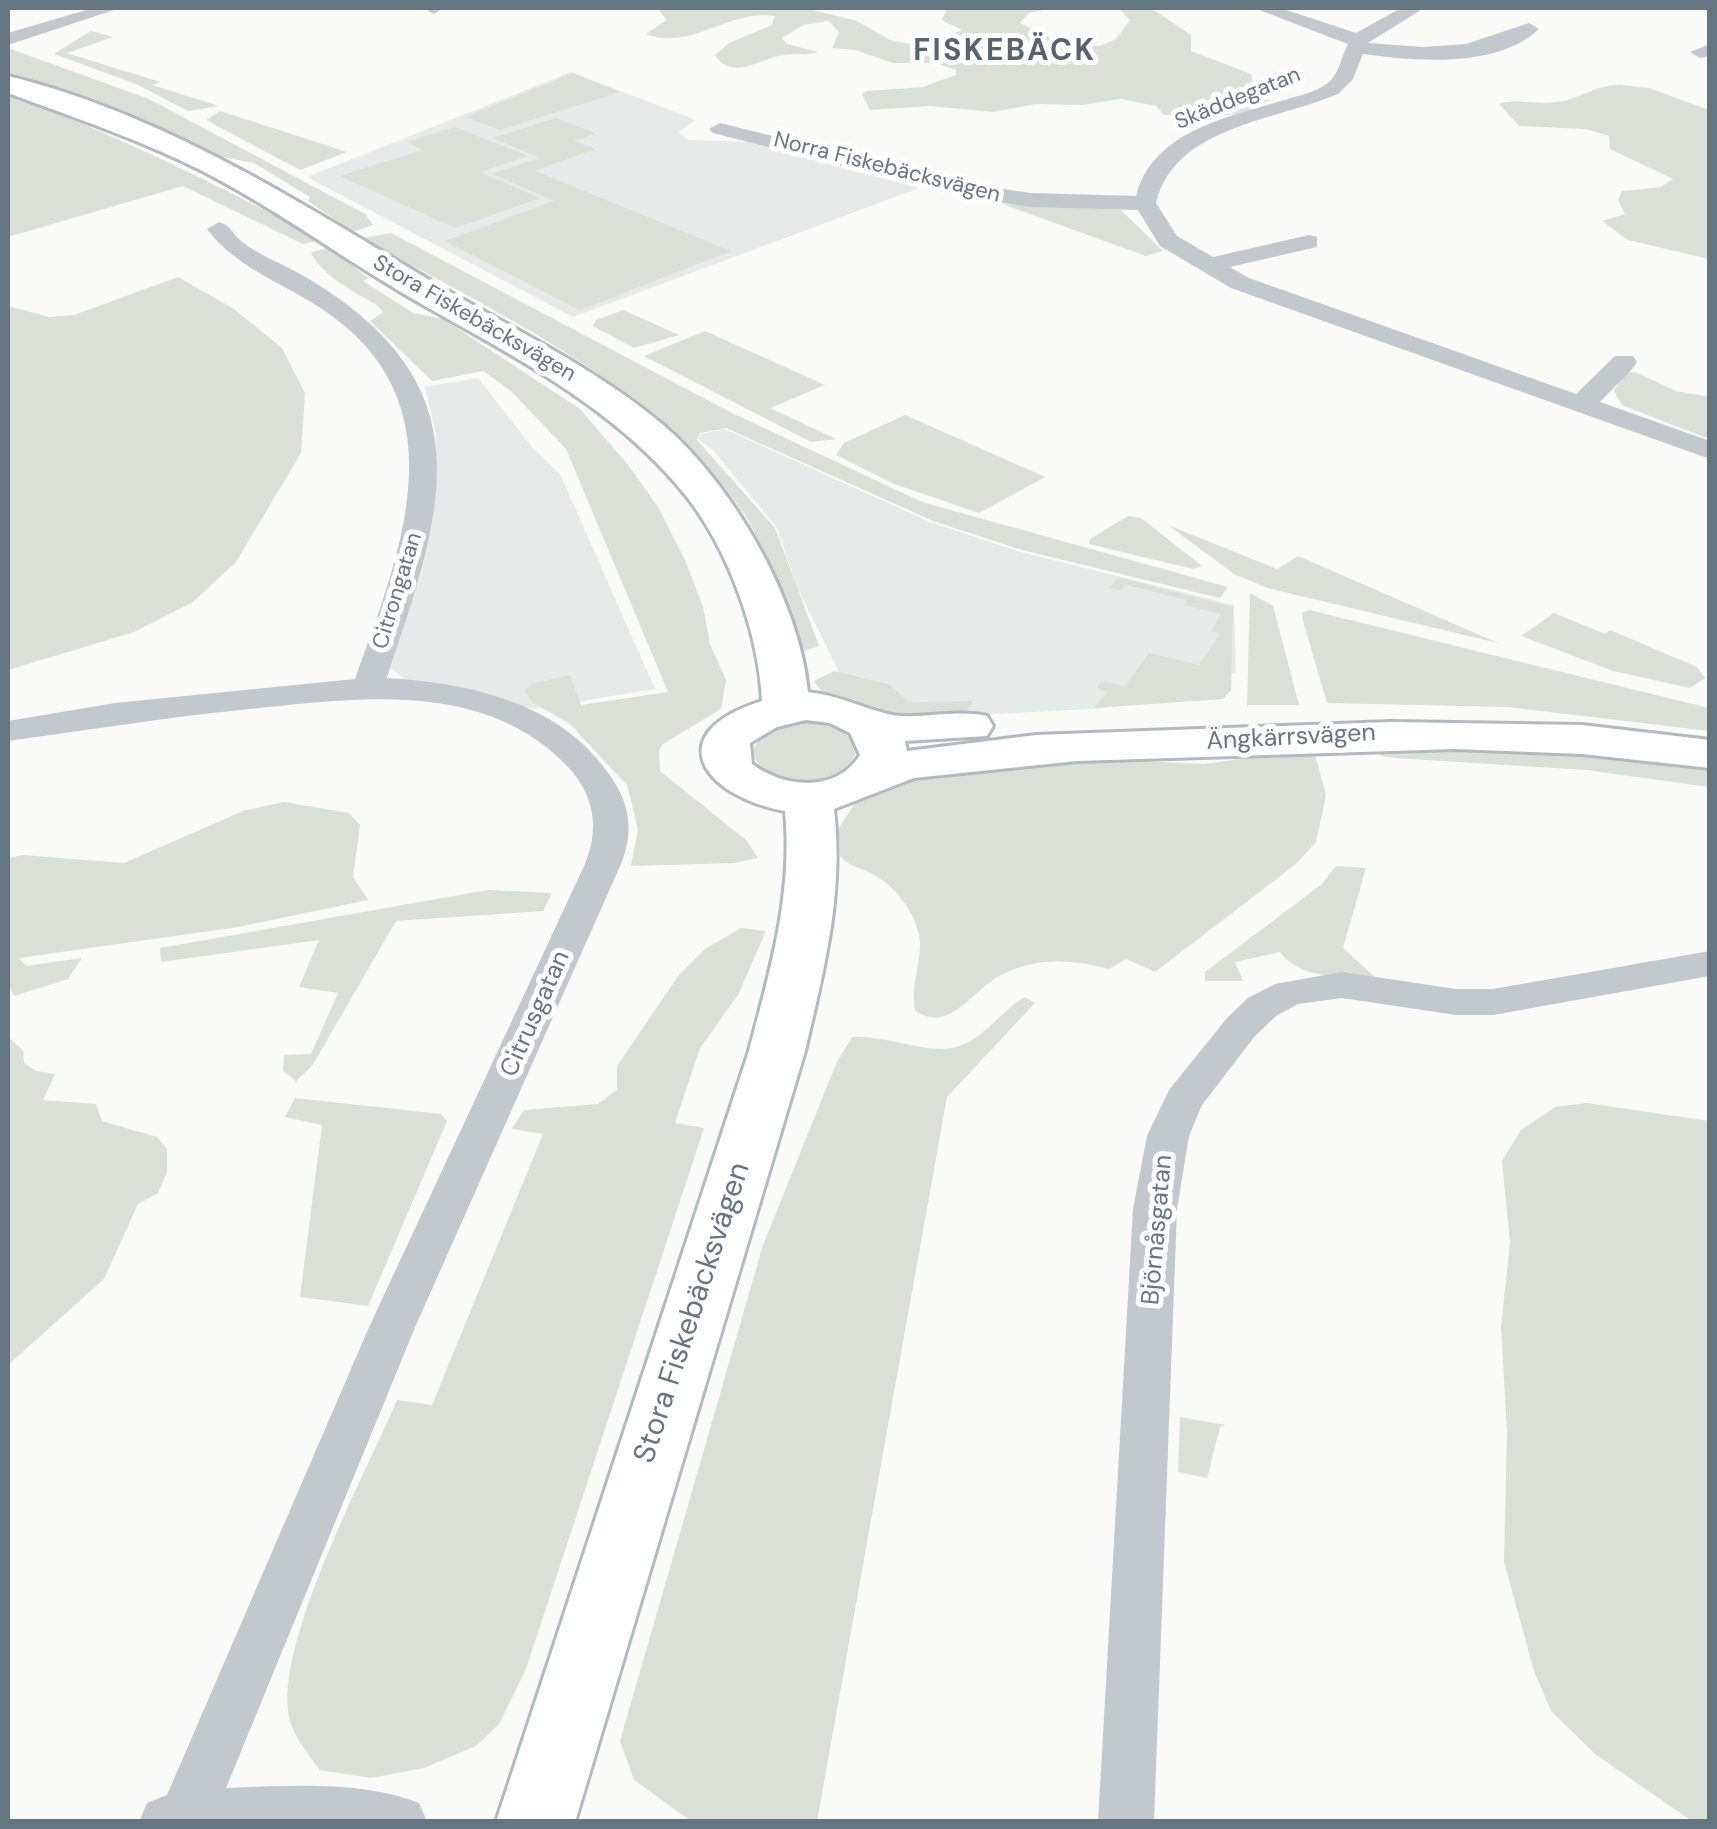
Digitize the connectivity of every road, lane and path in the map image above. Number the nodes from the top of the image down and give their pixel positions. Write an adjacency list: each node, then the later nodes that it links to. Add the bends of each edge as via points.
1 (112, 8): 5 (street)
2 (1263, 8): 6 (street)
3 (1415, 8): 6 (street, Skäddegatan)
4 (1529, 29): 6 (street, via 1444,55)
5 (8, 38)
6 (1358, 44): 9 (street, Skäddegatan, via 1346,76 1330,90 1176,150 1152,174)
7 (8, 84): 17 (street, Stora Fiskebäcksvägen, via 234,175 436,298 522,342 649,433 706,494 750,570 783,663)
8 (720, 129): 9 (street, Norra Fiskebäcksvägen, via 998,196)
9 (1145, 204): 12 (street, via 1168,242)
10 (219, 229): 16 (street, Citrongatan, via 232,246 357,323 399,369 415,398 425,481 416,543)
11 (1310, 242): 12 (street)
12 (1205, 266): 14 (street)
13 (1624, 362): 14 (street)
14 (1578, 404): 15 (street)
15 (1710, 452)
16 (368, 687): 18 (street, Citrusgatan); 24 (street, Citrusgatan, via 471,700 544,726 604,789 611,840)
17 (786, 707): 20 (street, via 826,707); 22 (street, via 740,726 727,741 725,758 752,786)
18 (8, 731)
19 (1710, 738): 20 (street, Ängkärrsvägen, via 1550,718 1382,710)
20 (874, 750): 21 (street, Ängkärrsvägen, via 917,762 996,751 1390,733 1559,738); 22 (street, via 846,790)
21 (1710, 754)
22 (808, 797): 26 (street, Stora Fiskebäcksvägen, via 814,852 806,933 777,1051)
23 (1710, 963): 27 (street, Björnåsgatan, via 1493,1002 1313,986 1262,1007 1184,1100 1168,1136 1154,1210)
24 (176, 1819): 25 (street, via 306,1812)
25 (399, 1822)
26 (535, 1822)
27 (1126, 1822)

